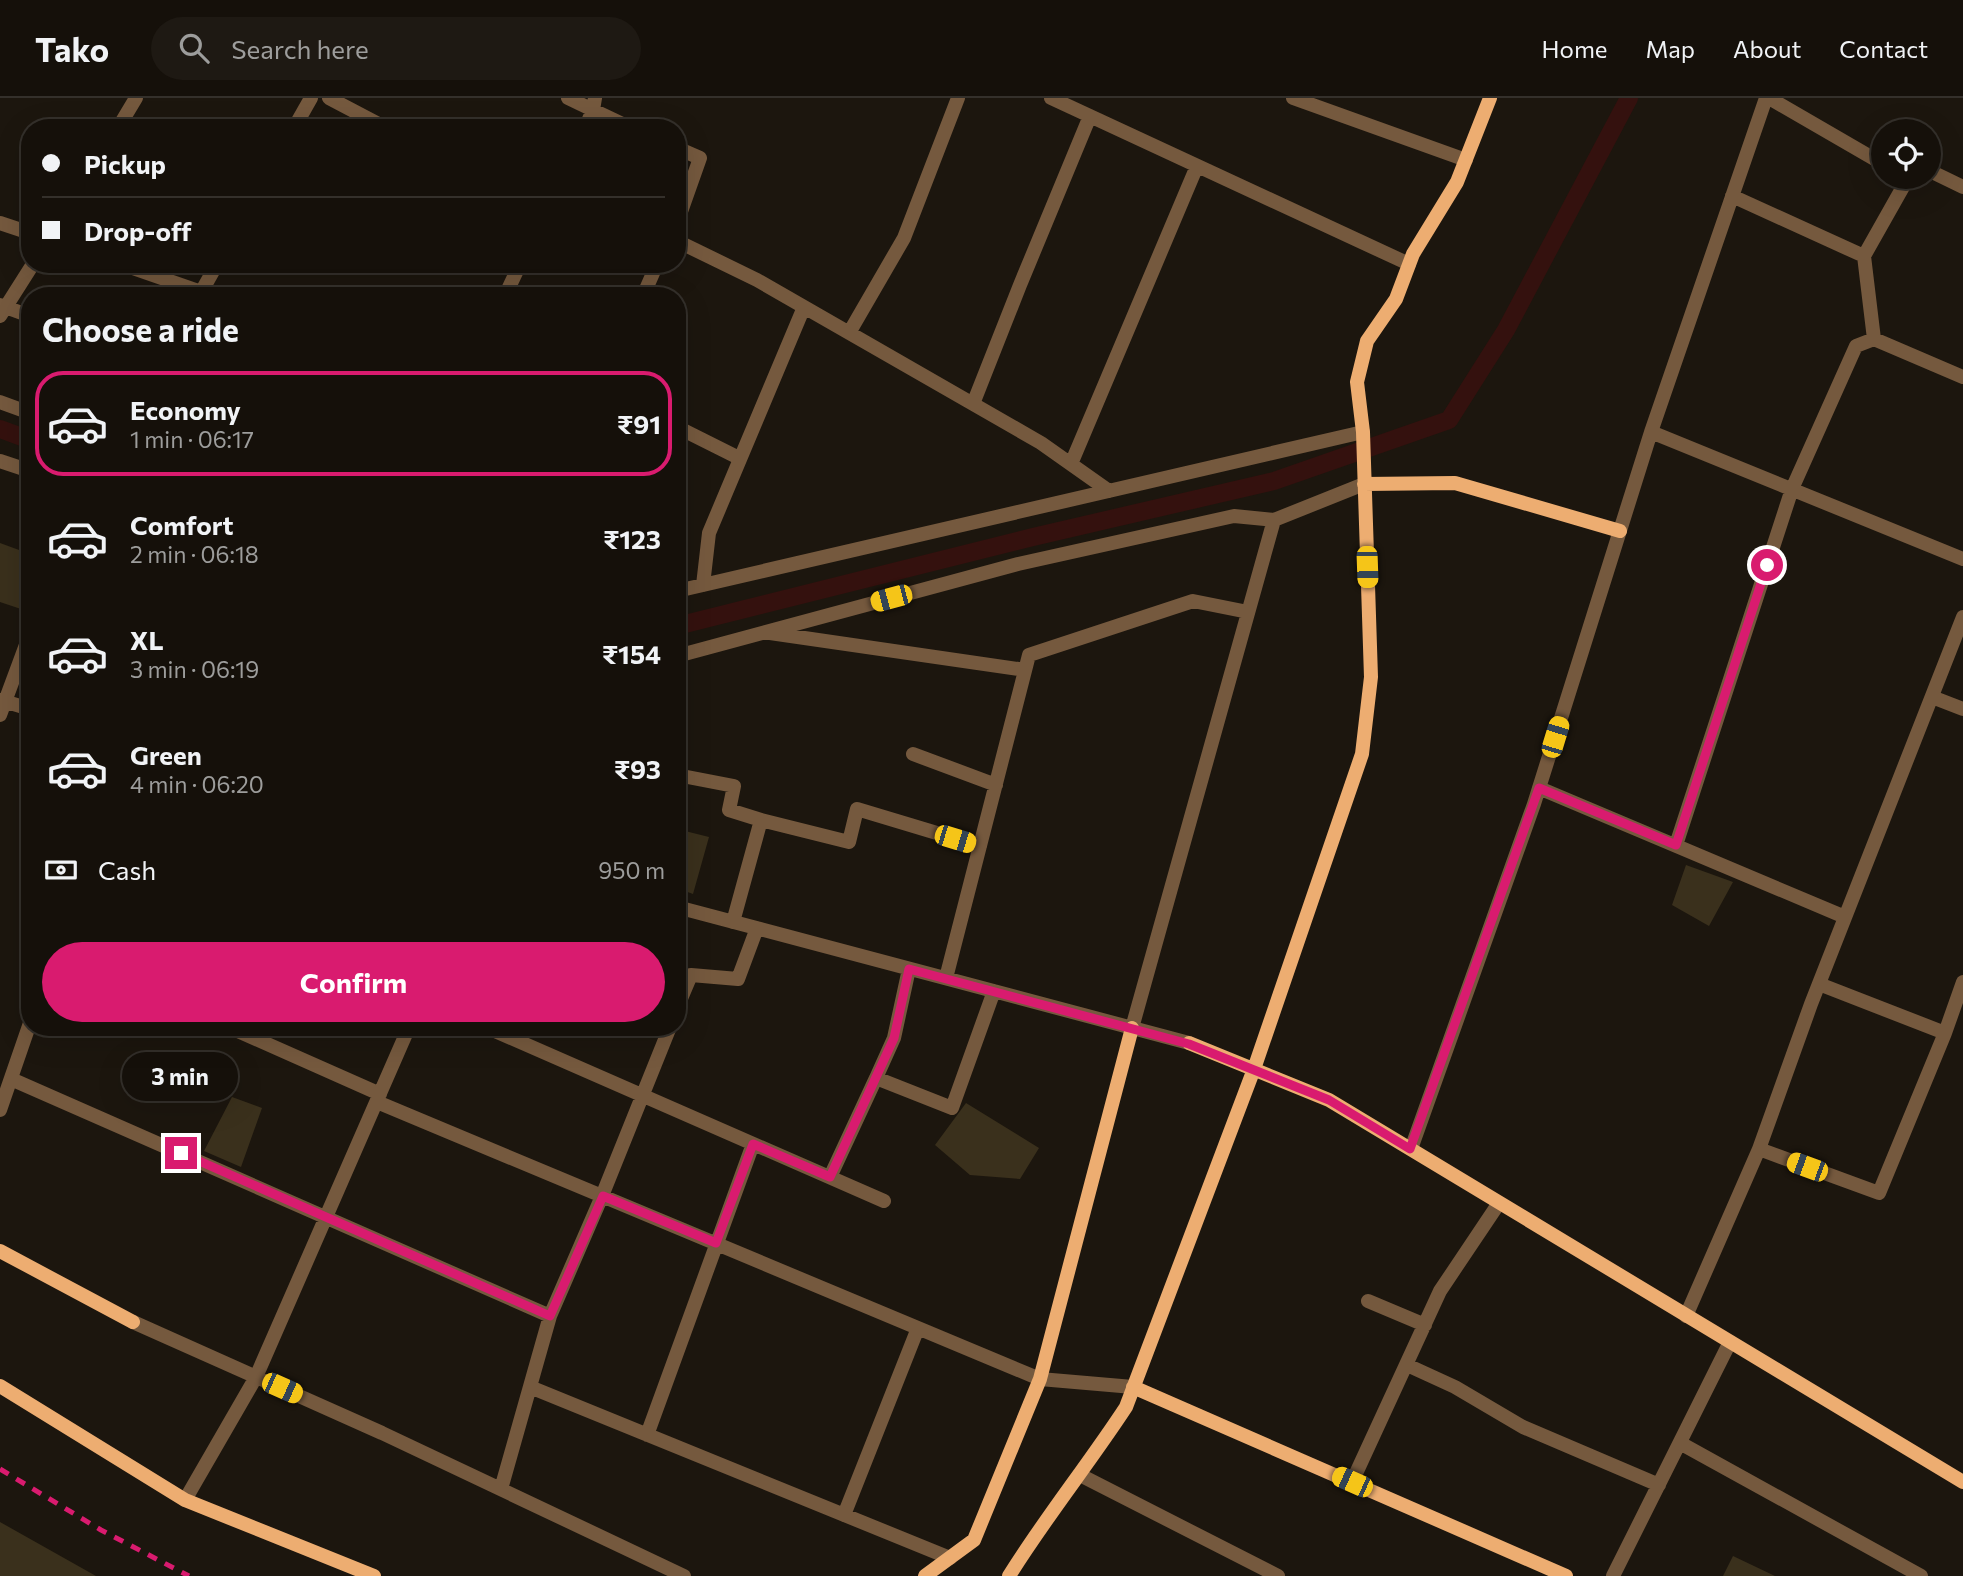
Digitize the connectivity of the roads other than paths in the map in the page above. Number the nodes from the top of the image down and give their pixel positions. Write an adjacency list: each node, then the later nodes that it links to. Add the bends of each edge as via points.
1 (136, 98): 12 (street)
2 (311, 98): 13 (street)
3 (329, 98): 14 (street)
4 (568, 98): 10 (street)
5 (958, 98): 36 (street, via 904,238)
6 (1051, 98): 11 (street)
7 (1293, 98): 18 (street)
8 (1490, 98): 18 (street)
9 (1768, 98): 17 (street); 24 (street)
10 (594, 104): 15 (street)
11 (1090, 116): 19 (street); 40 (street)
12 (123, 119)
13 (299, 119)
14 (369, 119)
15 (617, 119)
16 (686, 152): 23 (street, via 699,158)
17 (1871, 157)
18 (1465, 160): 29 (street)
19 (1197, 166): 29 (street); 47 (street)
20 (1941, 176): 21 (street)
21 (1963, 187)
22 (1901, 189): 28 (street)
23 (686, 196)
24 (1732, 196): 28 (street); 44 (street)
25 (0, 223): 26 (street)
26 (21, 230)
27 (686, 245): 33 (street)
28 (1864, 256): 37 (street)
29 (1409, 264): 43 (street, via 1396,299 1367,341 1357,382)
30 (27, 273): 34 (street)
31 (146, 273): 32 (street)
32 (185, 287)
33 (804, 307): 36 (street); 45 (street)
34 (2, 309): 35 (street)
35 (21, 314)
36 (849, 333): 40 (street)
37 (1874, 340): 38 (street); 50 (street, via 1856,346)
38 (1963, 377)
39 (0, 402): 41 (street)
40 (973, 404): 47 (street)
41 (21, 409)
42 (686, 431): 45 (street)
43 (1363, 432): 49 (street); 51 (street)
44 (1651, 432): 50 (street); 53 (street)
45 (739, 458): 55 (street, via 709,533)
46 (0, 461): 48 (street)
47 (1071, 464): 51 (street)
48 (21, 468)
49 (1364, 484): 52 (street); 53 (street, via 1455,483); 91 (street, via 1371,677 1363,754)
50 (1792, 489): 54 (street); 72 (street)
51 (1109, 491): 55 (street)
52 (1274, 520): 57 (street); 59 (street, via 1234,516 1018,564)
53 (1620, 531): 70 (street)
54 (1963, 559)
55 (703, 585): 56 (street)
56 (686, 589)
57 (1248, 612): 62 (street, via 1193,601 1029,656); 84 (street)
58 (1963, 617): 63 (street)
59 (765, 632): 60 (street); 62 (street)
60 (686, 654)
61 (21, 657): 64 (street)
62 (1025, 670): 69 (street)
63 (1932, 697): 66 (street); 75 (street)
64 (2, 705): 65 (street)
65 (21, 708)
66 (1963, 709)
67 (913, 754): 69 (street)
68 (686, 777): 71 (street, via 734,786 729,810)
69 (996, 785): 73 (street)
70 (1539, 788): 72 (street); 98 (street)
71 (761, 820): 73 (street, via 849,842 857,809); 76 (street)
72 (1676, 845): 75 (street)
73 (980, 846): 79 (street)
74 (686, 909): 76 (street)
75 (1845, 917): 81 (street)
76 (733, 922): 77 (street)
77 (757, 928): 78 (street); 82 (street, via 738,979 691,975)
78 (909, 969): 79 (street); 92 (street, via 894,1038)
79 (946, 978): 83 (street)
80 (1963, 982): 85 (street)
81 (1819, 984): 85 (street); 99 (street)
82 (686, 987)
83 (994, 991): 84 (street); 92 (street, via 952,1108)
84 (1132, 1028): 91 (street); 115 (street)
85 (1945, 1033): 99 (street, via 1879,1193)
86 (26, 1036): 93 (street)
87 (248, 1036): 95 (street)
88 (405, 1036): 95 (street)
89 (507, 1036): 94 (street)
90 (666, 1036): 94 (street)
91 (1254, 1069): 98 (street, via 1329,1100); 118 (street)
92 (876, 1078): 100 (street)
93 (11, 1079): 96 (street); 104 (street)
94 (642, 1095): 97 (street); 101 (street)
95 (378, 1098): 101 (street); 104 (street)
96 (0, 1110)
97 (753, 1144): 100 (street); 105 (street)
98 (1410, 1149): 103 (street)
99 (1759, 1149): 109 (street)
100 (830, 1177): 102 (street)
101 (603, 1196): 105 (street); 108 (street)
102 (884, 1201)
103 (1499, 1203): 109 (street); 110 (street, via 1440,1291)
104 (327, 1216): 108 (street); 114 (street)
105 (716, 1243): 111 (street); 119 (street)
106 (0, 1251): 114 (street, via 133,1322)
107 (1368, 1301): 110 (street)
108 (550, 1316): 117 (street)
109 (1686, 1316): 112 (street)
110 (1425, 1325): 113 (street)
111 (918, 1328): 115 (street); 127 (street)
112 (1730, 1342): 120 (street); 123 (street)
113 (1407, 1365): 122 (street); 124 (street, via 1523,1427)
114 (256, 1377): 125 (street); 126 (street)
115 (1040, 1379): 118 (street); 128 (street, via 974,1540)
116 (0, 1386): 126 (street)
117 (530, 1387): 119 (street); 125 (street)
118 (1133, 1387): 121 (street, via 1126,1407); 122 (street)
119 (647, 1435): 127 (street)
120 (1680, 1443): 124 (street); 136 (street)
121 (1080, 1475): 132 (street); 133 (street)
122 (1352, 1482): 134 (street)
123 (1963, 1482)
124 (1659, 1485): 135 (street)
125 (501, 1489): 130 (street)
126 (185, 1500): 129 (street)
127 (844, 1515): 128 (street)
128 (950, 1558): 131 (street)
129 (374, 1576)
130 (684, 1576)
131 (925, 1576)
132 (1009, 1576)
133 (1278, 1576)
134 (1566, 1576)
135 (1614, 1576)
136 (1921, 1576)

